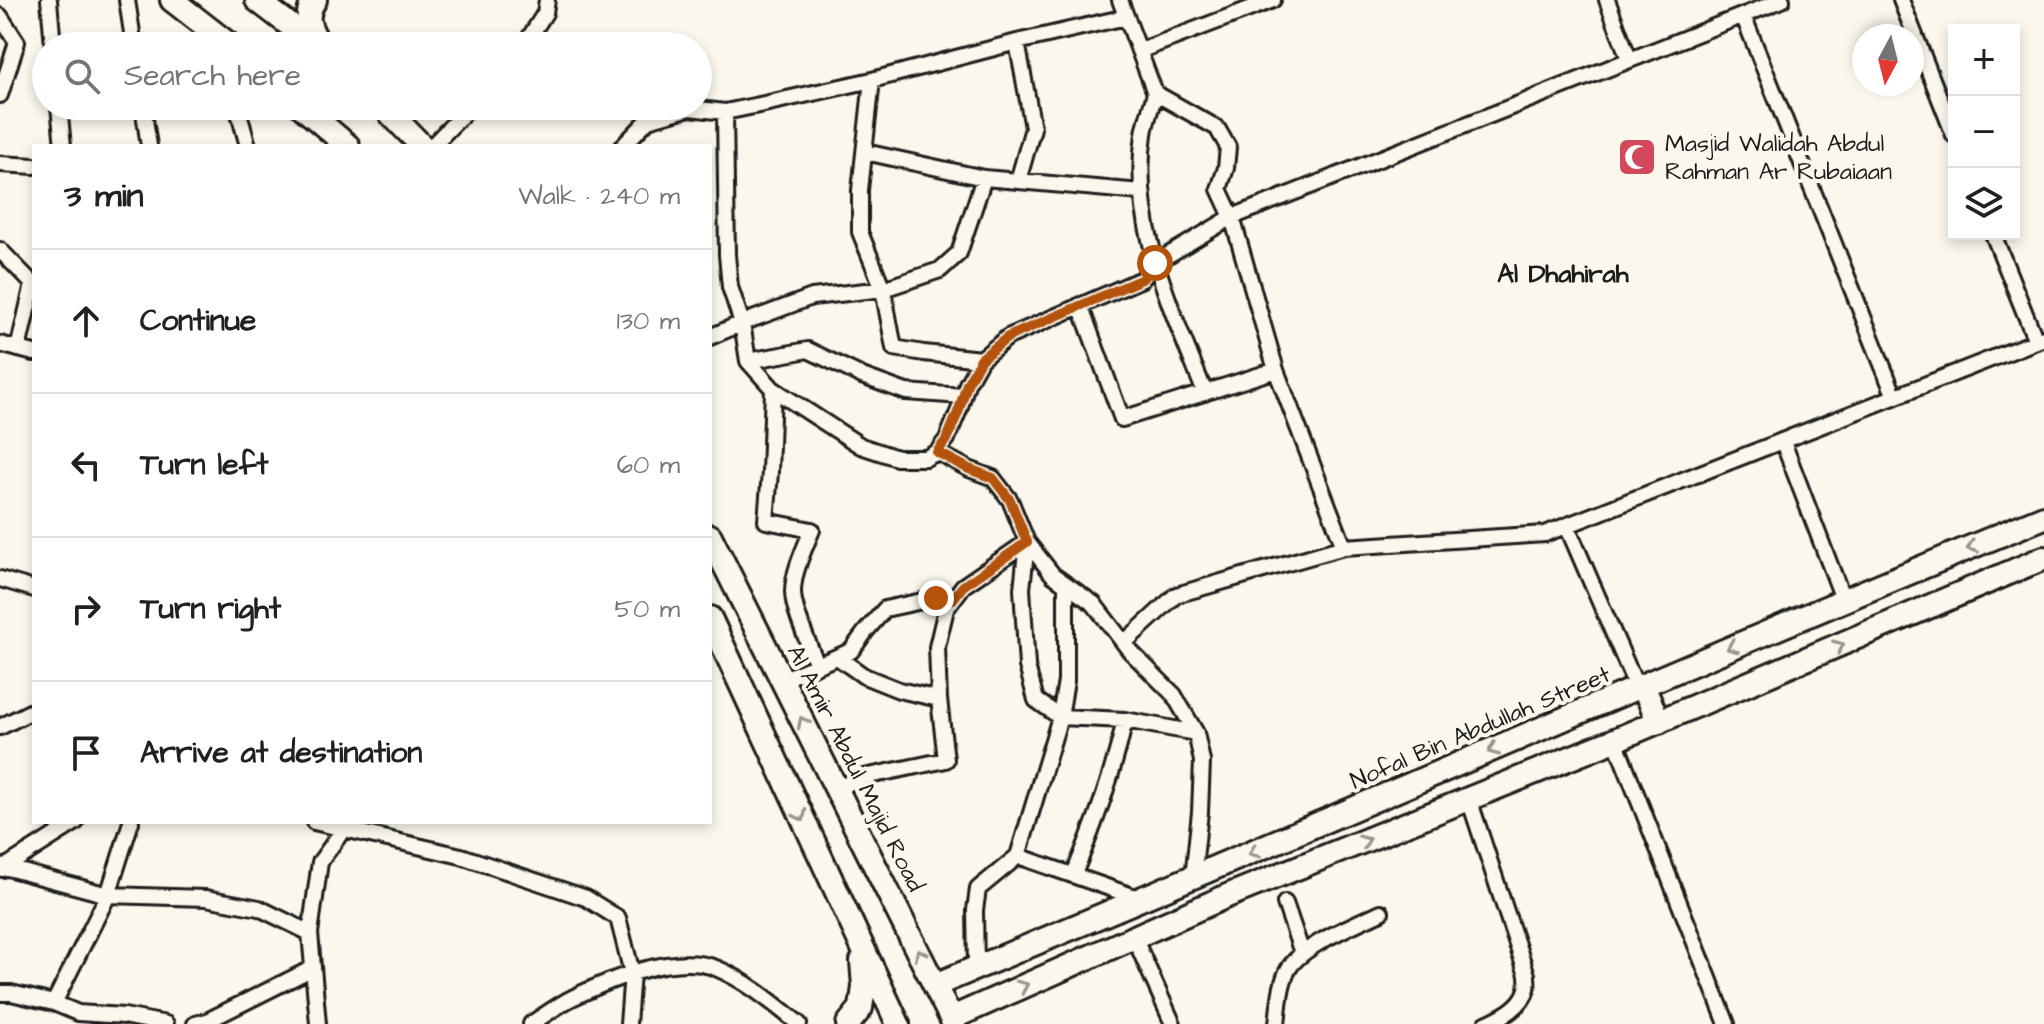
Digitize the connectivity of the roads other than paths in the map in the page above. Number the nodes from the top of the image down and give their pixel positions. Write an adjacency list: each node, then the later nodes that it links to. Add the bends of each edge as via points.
1 (49, 0): 15 (street)
2 (127, 0): 16 (street)
3 (172, 0): 17 (main road)
4 (257, 0): 18 (main road)
5 (315, 0): 19 (main road, via 308,21)
6 (547, 0): 20 (street)
7 (1120, 0): 14 (street)
8 (1273, 0): 22 (street)
9 (1607, 0): 23 (street)
10 (1782, 0): 12 (street)
11 (1901, 0): 36 (street)
12 (1743, 15): 23 (street); 70 (street)
13 (0, 16): 26 (street, via 17,42)
14 (1126, 17): 21 (street); 22 (street)
15 (52, 32)
16 (132, 32)
17 (210, 32)
18 (300, 32)
19 (311, 32)
20 (533, 32)
21 (1017, 42): 24 (street); 48 (street, via 1033,128)
22 (1139, 51): 25 (street)
23 (1629, 59): 50 (street)
24 (872, 80): 28 (street); 44 (street)
25 (1155, 93): 49 (street, via 1144,134); 50 (street, via 1217,128 1228,147 1219,189)
26 (0, 95)
27 (712, 111): 28 (street)
28 (725, 112): 58 (street, via 727,255)
29 (60, 120): 37 (street)
30 (145, 120): 38 (street)
31 (241, 120): 39 (street)
32 (317, 120): 40 (main road)
33 (397, 120): 41 (main road)
34 (457, 120): 42 (street)
35 (648, 120): 43 (street)
36 (1948, 120)
37 (63, 144)
38 (149, 144)
39 (247, 144)
40 (346, 144)
41 (420, 144)
42 (434, 144)
43 (625, 144)
44 (865, 152): 47 (street); 56 (street, via 860,232)
45 (0, 164): 46 (street)
46 (32, 166)
47 (984, 178): 48 (street); 56 (street, via 959,253 940,270)
48 (1018, 181): 49 (street)
49 (1141, 192): 53 (street)
50 (1232, 217): 53 (street); 66 (street)
51 (1996, 240): 60 (street)
52 (0, 250): 54 (street)
53 (1155, 263): 57 (street, via 1142,279); 68 (street)
54 (32, 283)
55 (32, 288): 62 (street)
56 (883, 289): 58 (street, via 812,297); 64 (street, via 894,348)
57 (1080, 305): 64 (street, via 1008,337); 68 (street, via 1122,419)
58 (742, 323): 59 (street); 65 (street)
59 (712, 336)
60 (2040, 340): 70 (street)
61 (0, 344): 62 (street)
62 (18, 349): 63 (street)
63 (32, 352)
64 (981, 359): 69 (street)
65 (748, 361): 67 (street); 69 (street, via 808,350 906,392)
66 (1276, 370): 68 (street); 77 (street)
67 (773, 389): 72 (street, via 861,446 897,458 926,458); 87 (street, via 766,521 812,530 793,592)
68 (1205, 393)
69 (963, 396): 72 (street)
70 (1895, 397): 71 (street)
71 (1783, 442): 74 (street); 83 (street)
72 (937, 452): 76 (street, via 993,478 1010,500)
73 (2044, 517): 83 (main road, Nofal Bin Abdullah Street, one-way to 83)
74 (1567, 526): 77 (street, via 1545,534); 89 (street)
75 (712, 540): 88 (main road, Al Amir Abdul Majid Road)
76 (1027, 542): 80 (street); 82 (street, via 963,586); 92 (street, via 1022,589 1027,666 1036,700)
77 (1344, 547): 85 (street, via 1176,595)
78 (2044, 558): 94 (main road, one-way to 78)
79 (0, 579): 81 (street)
80 (1066, 584): 85 (street, via 1094,604); 92 (street, via 1066,681)
81 (32, 588)
82 (953, 599): 86 (street, via 885,609 851,651); 90 (street, via 937,647)
83 (1843, 599): 89 (main road, Nofal Bin Abdullah Street, one-way to 89)
84 (712, 622): 113 (main road, one-way to 113)
85 (1124, 643): 96 (street, via 1174,695)
86 (837, 657): 87 (street); 90 (street, via 864,676)
87 (817, 665): 88 (street)
88 (782, 680): 98 (main road, Al Amir Abdul Majid Road, one-way to 88)
89 (1640, 687): 94 (main road); 106 (main road, Nofal Bin Abdullah Street, one-way to 106)
90 (939, 699): 98 (street, via 946,760 859,778)
91 (32, 711): 95 (street)
92 (1060, 717): 93 (street); 103 (street)
93 (1125, 720): 96 (street); 105 (street, via 1101,808)
94 (1659, 722): 97 (main road)
95 (2, 725)
96 (1196, 733): 106 (street, via 1202,761)
97 (1615, 740): 99 (main road); 134 (street)
98 (837, 789): 118 (main road, Al Amir Abdul Majid Road, one-way to 98)
99 (1469, 799): 112 (main road, one-way to 99); 121 (street, via 1527,975 1527,989)
100 (73, 824): 104 (street)
101 (130, 824): 107 (street)
102 (345, 826): 111 (street, via 320,862); 117 (street, via 461,856 586,898 618,918)
103 (1018, 856): 105 (street); 116 (street, via 978,889)
104 (2, 868): 107 (street)
105 (1074, 874): 108 (street)
106 (1193, 878): 108 (main road, Nofal Bin Abdullah Street)
107 (108, 895): 111 (street, via 206,898 259,908); 120 (street)
108 (1141, 899): 116 (main road, Nofal Bin Abdullah Street)
109 (1285, 903): 114 (street)
110 (1381, 912): 114 (street)
111 (310, 933): 115 (street)
112 (1134, 937): 122 (main road, one-way to 112); 131 (street)
113 (860, 944): 129 (main road, via 861,1008); 130 (main road)
114 (1302, 953): 132 (street, via 1288,969)
115 (313, 968): 124 (street); 125 (street)
116 (976, 968): 118 (main road, Nofal Bin Abdullah Street)
117 (632, 973): 126 (street, via 571,998); 127 (street); 128 (street, via 683,962 713,967 740,979)
118 (935, 985): 122 (main road, Al Amir Abdul Majid Road)
119 (0, 993): 120 (street)
120 (54, 1003): 123 (street, via 78,1013)
121 (1505, 1020): 133 (street)
122 (953, 1021)
123 (166, 1024)
124 (195, 1024)
125 (318, 1024)
126 (531, 1024)
127 (628, 1024)
128 (799, 1024)
129 (848, 1024)
130 (898, 1024)
131 (1173, 1024)
132 (1277, 1024)
133 (1486, 1024)
134 (1727, 1024)

